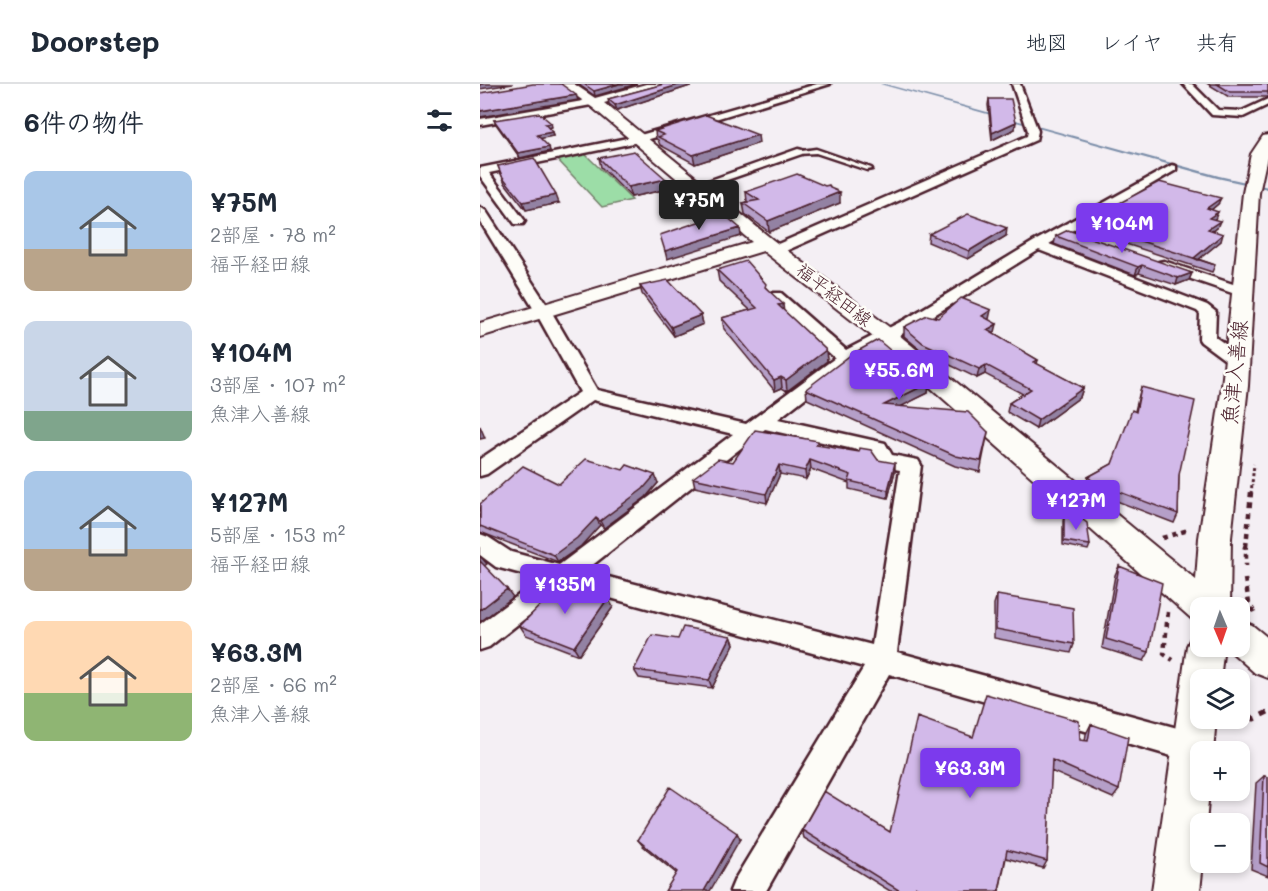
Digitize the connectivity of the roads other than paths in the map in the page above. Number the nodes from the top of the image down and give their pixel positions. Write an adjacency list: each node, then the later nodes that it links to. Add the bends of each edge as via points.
1 (566, 84): 6 (main road, 福平経田線)
2 (660, 84): 6 (main road)
3 (826, 84): 10 (street)
4 (1016, 84): 21 (street, via 1032,138)
5 (1187, 84): 7 (street, via 1215,113 1253,114)
6 (594, 102): 8 (street, via 493,115); 10 (main road, 福平経田線)
7 (1268, 102)
8 (480, 122)
9 (1268, 139): 23 (main road, 魚津入善線, via 1259,154 1252,185)
10 (639, 140): 14 (street); 15 (main road, 福平経田線)
11 (798, 152): 13 (lane, via 816,151); 15 (street)
12 (1172, 168): 18 (street)
13 (869, 169)
14 (481, 171): 17 (street)
15 (697, 187): 21 (main road, 福平経田線)
16 (480, 211): 25 (street)
17 (519, 221)
18 (1065, 230): 19 (street); 20 (street)
19 (1087, 237)
20 (1038, 245): 27 (street); 29 (street, via 1202,308 1208,312 1207,339)
21 (771, 247): 25 (main road); 27 (main road, 福平経田線)
22 (1151, 260): 23 (street)
23 (1249, 281): 29 (main road, 魚津入善線)
24 (776, 296): 28 (street)
25 (543, 311): 26 (main road); 30 (street)
26 (480, 330)
27 (885, 335): 28 (street); 35 (main road, 福平経田線)
28 (845, 358): 31 (street)
29 (1238, 362): 36 (main road, 魚津入善線, via 1215,538)
30 (590, 394): 31 (street); 32 (street)
31 (756, 427): 34 (street); 39 (street, via 878,448 885,461 911,465)
32 (480, 469)
33 (480, 543): 34 (street, via 504,560)
34 (563, 575): 37 (street); 39 (street)
35 (1192, 597)
36 (1212, 597)
37 (480, 639)
38 (1250, 645): 40 (main road)
39 (883, 660): 41 (street); 43 (street)
40 (1268, 661)
41 (1190, 746)
42 (1190, 765): 44 (main road)
43 (747, 891)
44 (1176, 891)

